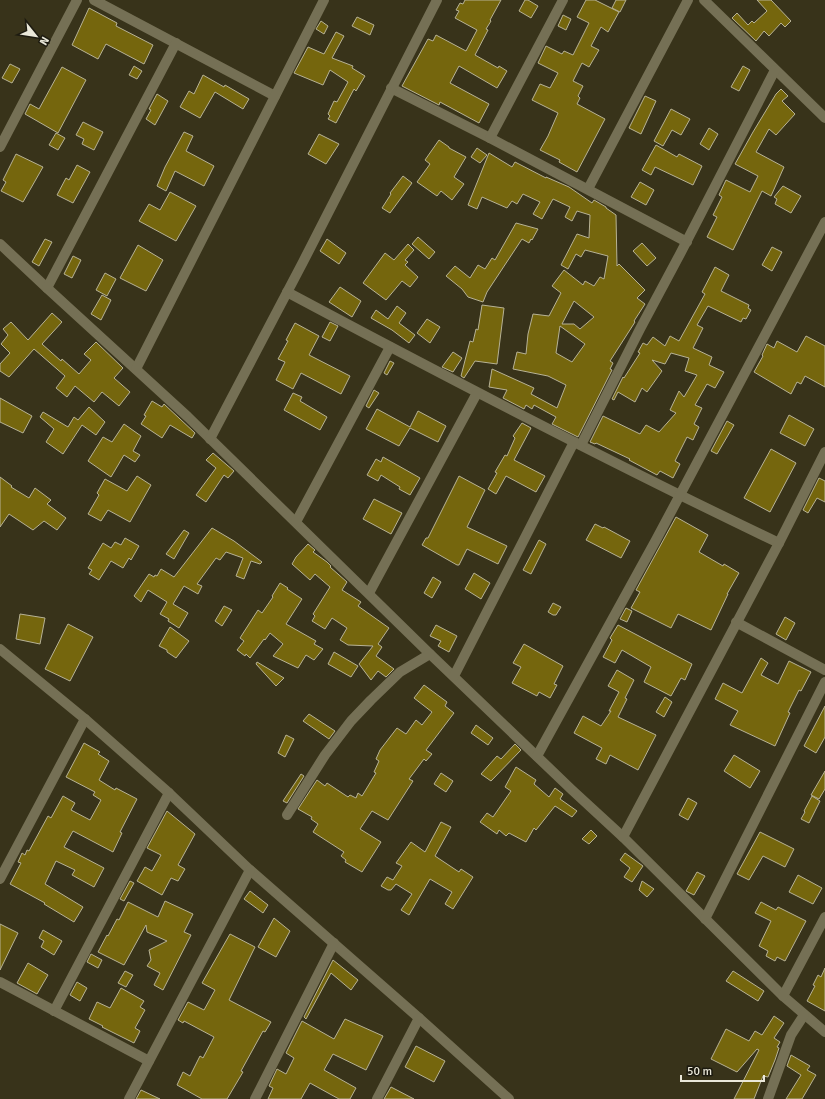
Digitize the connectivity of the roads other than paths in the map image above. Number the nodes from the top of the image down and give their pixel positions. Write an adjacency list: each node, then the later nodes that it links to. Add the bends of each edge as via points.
1 (77, 0): 14 (street)
2 (94, 0): 8 (street)
3 (324, 0): 11 (street)
4 (437, 0): 10 (street)
5 (563, 0): 13 (street)
6 (688, 0): 15 (street)
7 (704, 0): 9 (street)
8 (176, 43): 11 (street); 19 (street)
9 (775, 70): 12 (street); 17 (street)
10 (391, 88): 13 (street); 20 (street)
11 (275, 96): 22 (street)
12 (825, 118)
13 (490, 138): 15 (street)
14 (0, 147)
15 (588, 189): 17 (street)
16 (825, 222): 27 (street)
17 (687, 242): 25 (street)
18 (0, 244): 19 (street)
19 (47, 288): 22 (street)
20 (288, 292): 21 (street); 24 (street)
21 (390, 347): 23 (street); 28 (street)
22 (136, 369): 24 (street)
23 (477, 393): 25 (street); 30 (street)
24 (210, 439): 28 (street)
25 (577, 443): 27 (street); 35 (street)
26 (825, 452): 29 (street)
27 (679, 496): 29 (street); 38 (street)
28 (296, 522): 30 (street)
29 (779, 543): 31 (street)
30 (369, 593): 33 (street)
31 (736, 622): 34 (street); 41 (street)
32 (0, 649): 37 (street)
33 (430, 654): 35 (street); 40 (street, via 400,672 351,721 325,755)
34 (825, 670)
35 (454, 676): 38 (street)
36 (825, 682): 45 (street)
37 (84, 719): 39 (street); 43 (street)
38 (537, 756): 41 (street)
39 (169, 793): 42 (street); 49 (street)
40 (287, 815)
41 (623, 837): 45 (street)
42 (250, 870): 46 (street); 53 (street)
43 (0, 878)
44 (825, 917): 48 (street)
45 (704, 919): 48 (street)
46 (334, 943): 51 (street); 56 (street)
47 (0, 982): 49 (street)
48 (783, 996): 50 (street)
49 (54, 1011): 53 (street)
50 (804, 1015): 52 (street); 58 (street, via 791,1035)
51 (419, 1018): 54 (street); 57 (street)
52 (825, 1032)
53 (149, 1061): 55 (street)
54 (504, 1097)
55 (129, 1099)
56 (255, 1099)
57 (376, 1099)
58 (768, 1099)

